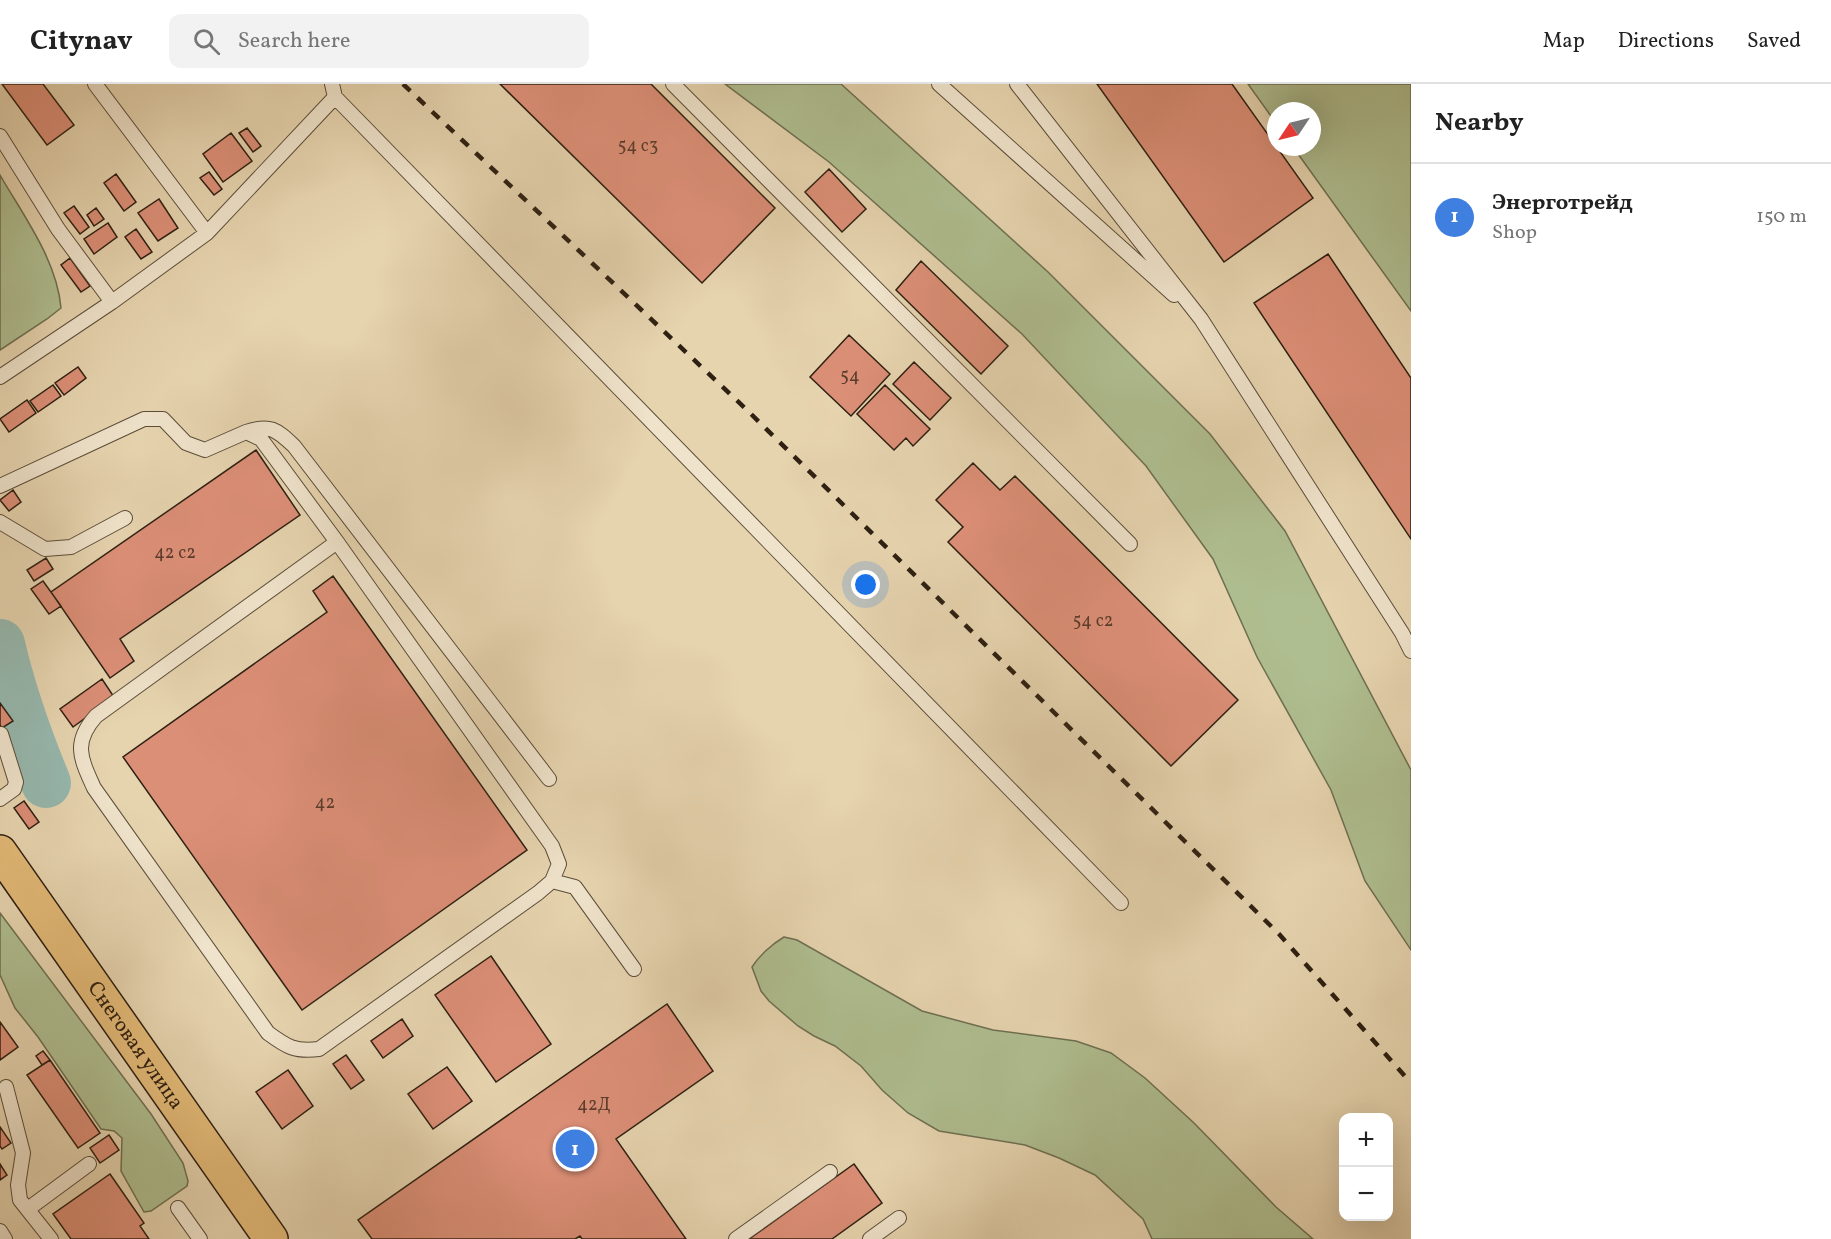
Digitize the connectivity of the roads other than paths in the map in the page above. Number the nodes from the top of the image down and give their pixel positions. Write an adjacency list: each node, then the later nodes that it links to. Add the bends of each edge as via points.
1 (95, 84): 7 (lane)
2 (673, 84): 16 (lane)
3 (939, 84): 9 (lane)
4 (1017, 84): 9 (lane)
5 (333, 90): 7 (lane); 23 (lane)
6 (0, 136): 8 (lane, via 58,229)
7 (207, 233): 8 (lane)
8 (112, 302): 10 (lane)
9 (1201, 319): 17 (lane)
10 (0, 377)
11 (246, 432): 12 (lane, via 205,450 186,442 163,419 144,419); 15 (lane, via 261,439); 19 (lane, via 262,427 278,431 294,446)
12 (0, 486)
13 (125, 518): 14 (lane, via 71,547 45,549)
14 (0, 522)
15 (337, 542): 22 (lane, via 552,846 559,864); 22 (lane, via 96,716 87,727 80,748 94,788 268,1033 286,1046 302,1051 319,1049)
16 (1130, 544)
17 (1411, 651)
18 (1, 734): 20 (lane, via 16,782 14,789)
19 (549, 779)
20 (0, 800)
21 (0, 852): 35 (main road, Снеговая улица)
22 (552, 881): 24 (lane, via 575,887)
23 (1121, 903)
24 (634, 969)
25 (6, 1087): 29 (lane, via 23,1153 18,1185)
26 (89, 1164): 29 (lane)
27 (830, 1172): 36 (lane)
28 (178, 1208): 34 (lane)
29 (28, 1209): 33 (lane)
30 (899, 1218): 37 (lane)
31 (0, 1232): 32 (lane)
32 (5, 1239)
33 (51, 1239)
34 (200, 1239)
35 (271, 1239)
36 (736, 1239)
37 (870, 1239)

